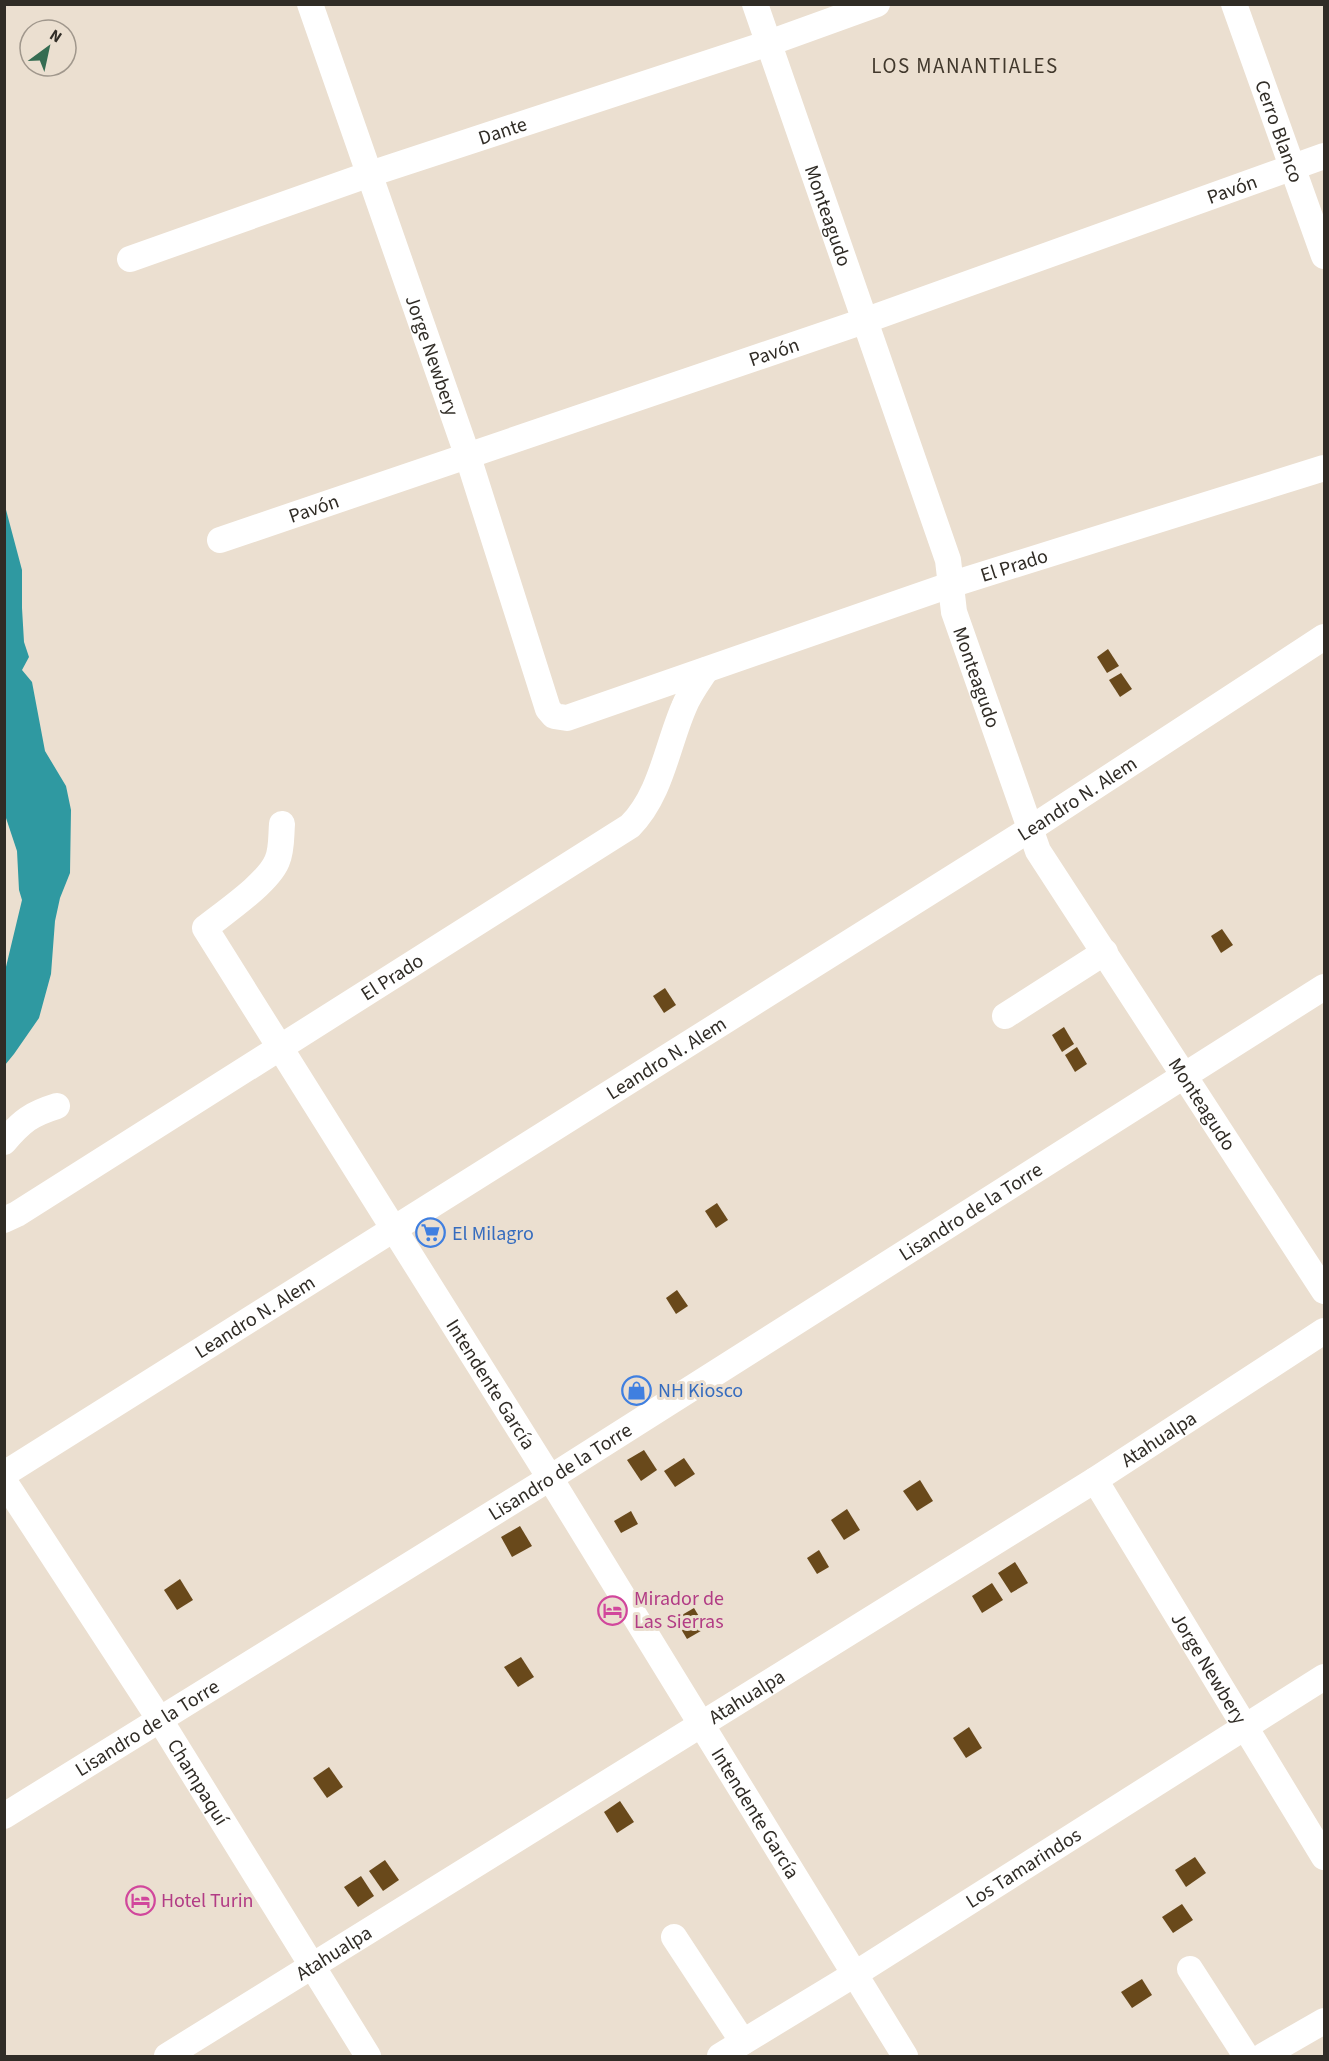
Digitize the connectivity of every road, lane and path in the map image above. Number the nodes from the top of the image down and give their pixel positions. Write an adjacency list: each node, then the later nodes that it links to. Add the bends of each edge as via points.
1 (310, 4): 8 (street, Jorge Newbery)
2 (755, 4): 5 (street, Monteagudo)
3 (877, 4): 5 (street, Dante)
4 (1234, 4): 7 (street, Cerro Blanco)
5 (769, 43): 8 (street, Dante); 11 (street, Monteagudo)
6 (1324, 156): 7 (street, Pavón)
7 (1292, 169): 9 (street, Cerro Blanco); 11 (street, Pavón)
8 (370, 174): 10 (street, Dante); 12 (street, Jorge Newbery)
9 (1324, 256)
10 (130, 260)
11 (864, 321): 12 (street, Pavón); 15 (street, Monteagudo, via 948,560)
12 (468, 457): 14 (street, Pavón); 20 (street, Jorge Newbery)
13 (1324, 468): 15 (street, El Prado)
14 (220, 540)
15 (950, 585): 17 (street, El Prado); 22 (street, Monteagudo, via 954,612)
16 (1324, 638): 22 (street, Leandro N. Alem)
17 (706, 670): 18 (street, El Prado); 19 (street, El Prado)
18 (668, 683): 19 (street, via 680,693); 20 (street, El Prado, via 567,718 554,716)
19 (684, 705): 26 (street, El Prado, via 652,795 643,813 630,826)
20 (548, 709)
21 (282, 824): 26 (street, Intendente García, via 277,861 270,873 205,928)
22 (1030, 829): 23 (street, Monteagudo, via 1038,851); 31 (street, Leandro N. Alem)
23 (1105, 952): 25 (street); 27 (street, Monteagudo)
24 (1324, 987): 27 (street, Lisandro de la Torre)
25 (1005, 1016)
26 (281, 1046): 30 (street, El Prado); 31 (street, Intendente García)
27 (1186, 1076): 32 (street, Monteagudo); 35 (street, Lisandro de la Torre)
28 (57, 1106): 29 (street, via 23,1121)
29 (4, 1142)
30 (4, 1220)
31 (396, 1229): 34 (street, Leandro N. Alem); 35 (street, Intendente García)
32 (1324, 1291)
33 (1324, 1331): 36 (street, Atahualpa)
34 (4, 1473)
35 (550, 1478): 39 (street, Lisandro de la Torre); 40 (street, Intendente García)
36 (1095, 1480): 40 (street, Atahualpa); 41 (street, Jorge Newbery)
37 (4, 1481): 39 (street, Champaquí)
38 (1324, 1677): 41 (street, Los Tamarindos)
39 (160, 1720): 42 (street, Lisandro de la Torre); 45 (street, Champaquí)
40 (702, 1725): 45 (street, Atahualpa); 47 (street, Intendente García)
41 (1245, 1726): 43 (street, Jorge Newbery); 47 (street, Los Tamarindos)
42 (4, 1815)
43 (1324, 1857)
44 (674, 1937): 49 (street)
45 (311, 1967): 50 (street, Atahualpa); 51 (street, Champaquí)
46 (1190, 1970): 54 (street)
47 (855, 1974): 49 (street, Los Tamarindos); 53 (street, Intendente García)
48 (1324, 2021): 55 (street)
49 (743, 2042): 52 (street, Los Tamarindos)
50 (167, 2056)
51 (368, 2056)
52 (720, 2056)
53 (905, 2056)
54 (1246, 2056)
55 (1263, 2056)

